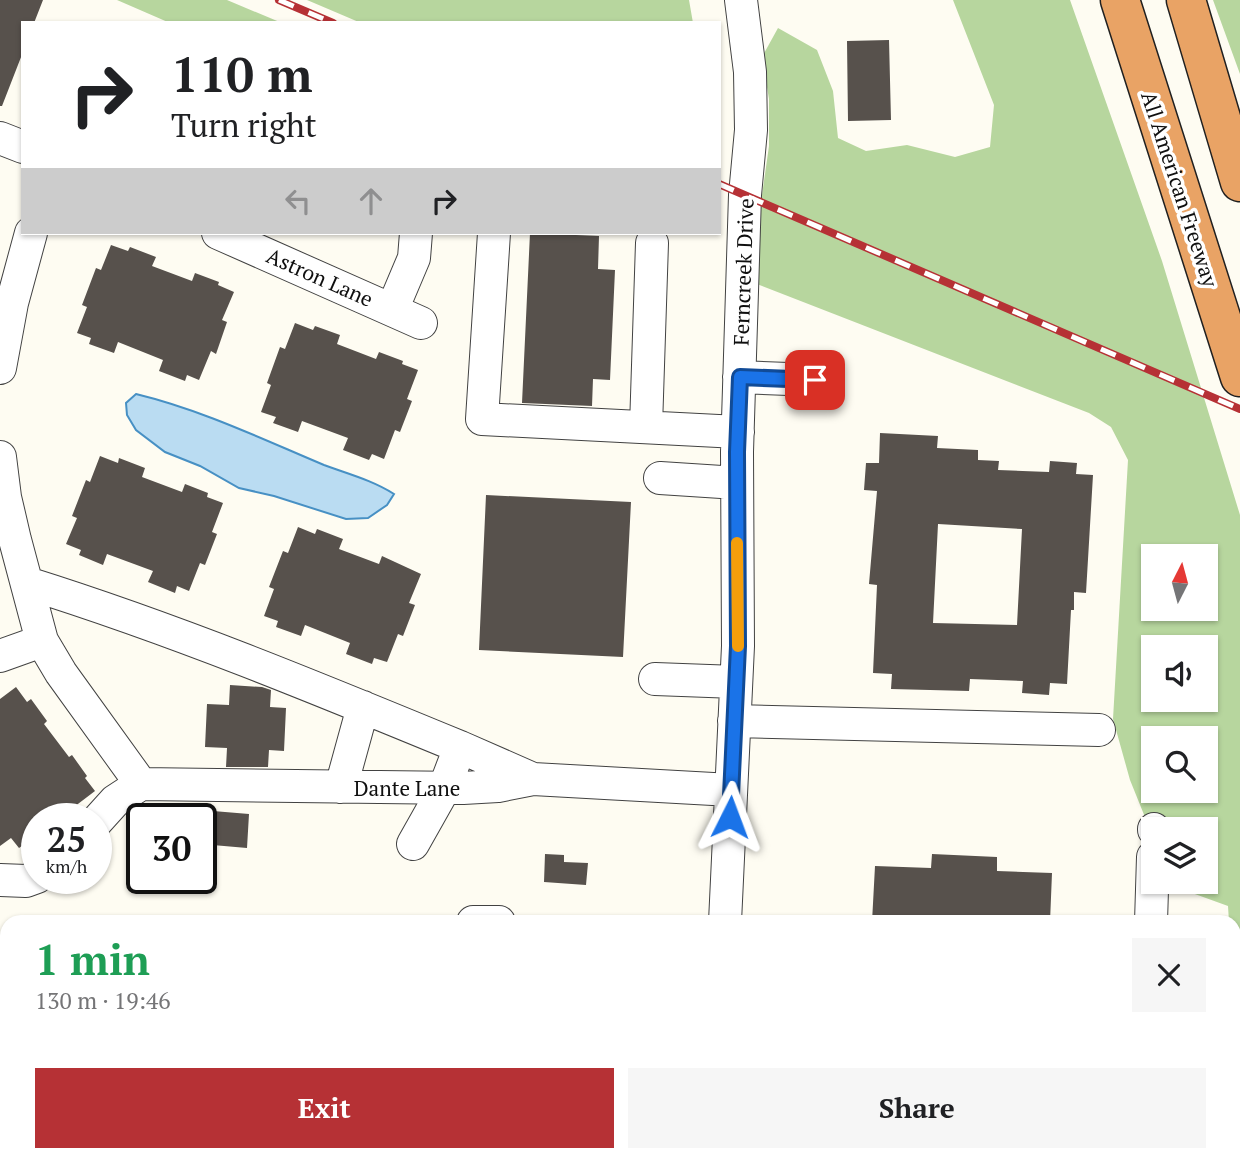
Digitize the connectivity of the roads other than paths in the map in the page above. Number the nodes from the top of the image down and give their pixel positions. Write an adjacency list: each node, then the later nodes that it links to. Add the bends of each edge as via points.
1 (741, 0): 15 (street, Ferncreek Drive, via 751,130)
2 (1119, 0): 16 (highway, All American Freeway)
3 (1186, 0): 6 (highway)
4 (0, 138): 5 (street)
5 (21, 146)
6 (1240, 182)
7 (30, 235): 14 (street)
8 (223, 235): 12 (street, Astron Lane)
9 (416, 235): 12 (street, via 414,258)
10 (494, 235): 18 (street, via 482,419)
11 (652, 243): 18 (street)
12 (392, 310): 13 (street, Astron Lane)
13 (421, 323)
14 (0, 368)
15 (740, 377): 17 (street); 19 (street, Ferncreek Drive)
16 (1240, 377)
17 (815, 380)
18 (646, 427): 19 (street)
19 (738, 432): 22 (street, Ferncreek Drive)
20 (0, 457): 23 (street)
21 (660, 478): 22 (street)
22 (737, 483): 27 (street, Ferncreek Drive)
23 (27, 583): 24 (street); 28 (street, via 187,638)
24 (42, 641): 25 (street); 33 (street)
25 (0, 656)
26 (655, 679): 27 (street)
27 (736, 682): 29 (street, Ferncreek Drive)
28 (363, 707): 31 (street); 34 (street)
29 (734, 721): 30 (street); 36 (street, Ferncreek Drive)
30 (1099, 730)
31 (460, 747): 32 (street); 35 (street)
32 (533, 779): 35 (street, Dante Lane, via 487,788); 36 (street, Dante Lane)
33 (141, 784): 34 (street, Dante Lane); 37 (street)
34 (341, 787): 35 (street, Dante Lane)
35 (444, 789): 38 (street)
36 (731, 790): 42 (street, Ferncreek Drive)
37 (112, 804)
38 (413, 844)
39 (0, 880): 40 (street)
40 (21, 881)
41 (1152, 894): 43 (street)
42 (725, 915)
43 (1151, 915)

